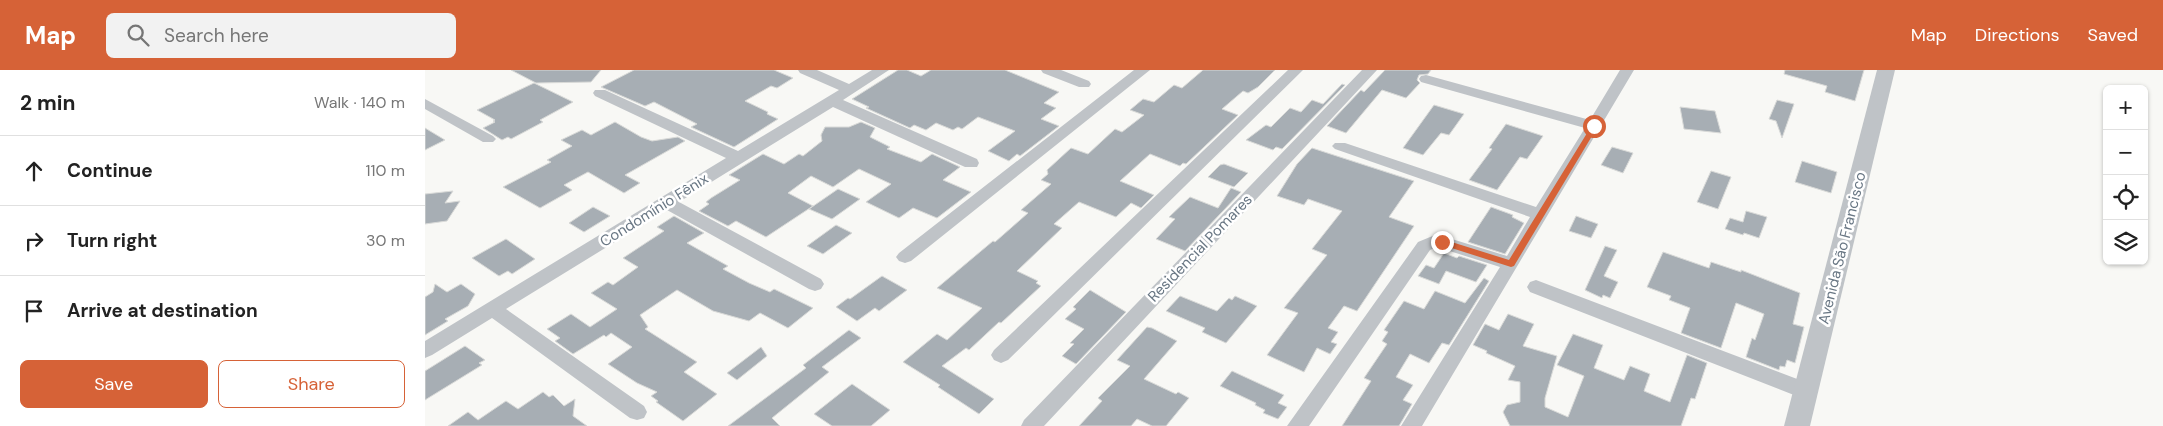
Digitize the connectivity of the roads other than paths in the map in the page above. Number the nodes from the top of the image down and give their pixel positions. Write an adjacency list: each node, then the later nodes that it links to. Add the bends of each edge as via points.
1 (805, 70): 11 (street)
2 (882, 70): 11 (street, Condomínio Fênix)
3 (1048, 70): 10 (street)
4 (1143, 70): 22 (street)
5 (1296, 70): 28 (street)
6 (1370, 70): 31 (street, Residencial Pomares)
7 (1627, 70): 15 (street)
8 (1886, 70): 29 (street, Avenida São Francisco)
9 (1426, 78): 15 (street)
10 (1083, 84)
11 (850, 90): 13 (street, Condomínio Fênix)
12 (600, 93): 18 (street)
13 (832, 101): 18 (street, Condomínio Fênix); 19 (street)
14 (425, 103): 16 (street)
15 (1594, 126): 21 (street)
16 (488, 139)
17 (1340, 146): 21 (street)
18 (739, 158): 20 (street, Condomínio Fênix)
19 (971, 163)
20 (667, 202): 24 (street); 26 (street, Condomínio Fênix)
21 (1541, 215): 23 (street)
22 (905, 257)
23 (1511, 264): 32 (street, via 1442,242 1424,246); 33 (street)
24 (815, 284)
25 (1536, 287): 29 (street)
26 (492, 309): 27 (street, Condomínio Fênix); 30 (street)
27 (425, 350)
28 (1001, 355)
29 (1806, 391): 34 (street, Avenida São Francisco)
30 (637, 412)
31 (1031, 426)
32 (1297, 426)
33 (1411, 426)
34 (1797, 426)

